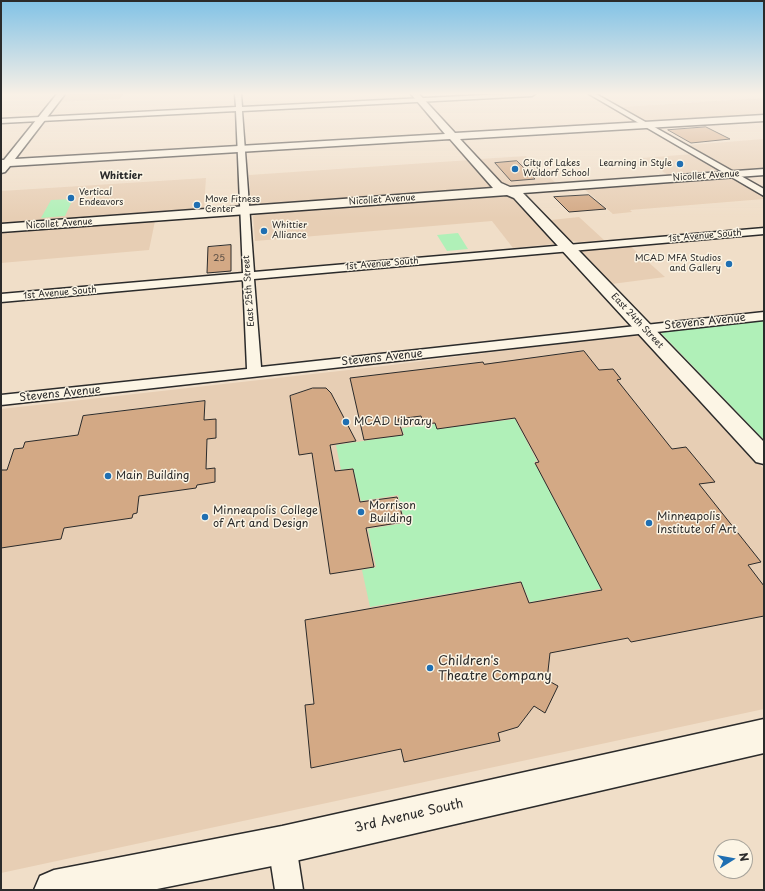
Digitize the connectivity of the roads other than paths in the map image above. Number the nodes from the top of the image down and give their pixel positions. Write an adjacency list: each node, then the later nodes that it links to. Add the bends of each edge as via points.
1 (28, 136): 7 (street)
2 (241, 136): 6 (street, East 25th Street)
3 (453, 136): 4 (street); 6 (street); 10 (street, East 24th Street, via 498,186)
4 (460, 136)
5 (664, 136): 9 (street)
6 (242, 149): 7 (street); 12 (street, East 25th Street)
7 (3, 166)
8 (764, 172): 9 (street, Nicollet Avenue)
9 (731, 174): 10 (street, Nicollet Avenue); 11 (street)
10 (508, 190): 12 (street, Nicollet Avenue); 15 (street, East 24th Street, via 518,195)
11 (764, 193)
12 (244, 210): 13 (street, Nicollet Avenue); 16 (street, East 25th Street)
13 (1, 228)
14 (764, 231): 15 (street, 1st Avenue South)
15 (569, 248): 16 (street, 1st Avenue South); 19 (street, East 24th Street)
16 (248, 276): 17 (street, 1st Avenue South); 20 (street, East 25th Street)
17 (1, 298)
18 (764, 316): 19 (street, Stevens Avenue)
19 (644, 329): 20 (street, Stevens Avenue); 22 (street, East 24th Street)
20 (254, 372): 21 (street, Stevens Avenue)
21 (1, 400)
22 (764, 456)
23 (764, 736): 24 (street, 3rd Avenue South)
24 (282, 845): 25 (street, 3rd Avenue South); 26 (street)
25 (54, 890)
26 (289, 890)

